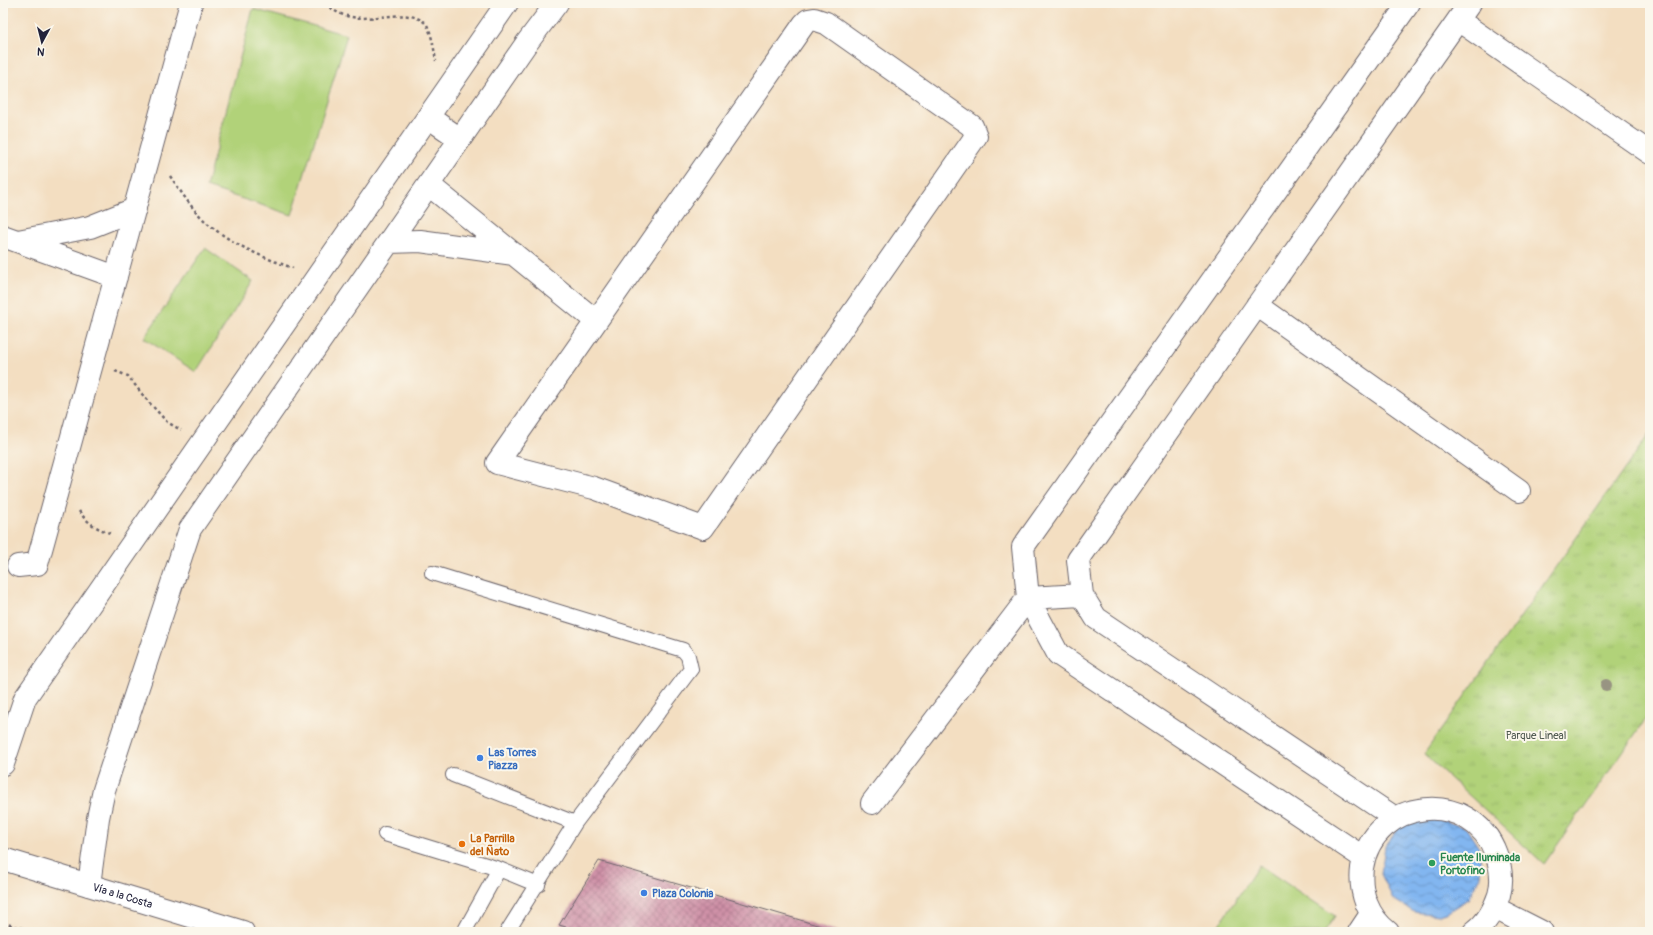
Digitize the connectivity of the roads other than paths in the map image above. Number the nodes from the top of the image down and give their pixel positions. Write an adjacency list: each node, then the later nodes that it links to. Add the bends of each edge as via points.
1 (190, 3): 10 (street)
2 (507, 3): 6 (street)
3 (557, 3): 7 (street)
4 (1409, 3): 21 (street, via 1023,547)
5 (1464, 11): 8 (street); 15 (street)
6 (428, 117): 7 (street); 22 (street, via 25,698)
7 (460, 139): 9 (street)
8 (1650, 153)
9 (429, 185): 12 (street); 13 (street)
10 (135, 209): 11 (street, via 90,228); 14 (street)
11 (11, 239): 14 (street)
12 (389, 242): 13 (street, via 420,241); 31 (street, via 190,529 104,790)
13 (515, 254): 16 (street)
14 (116, 277): 18 (street, via 37,564)
15 (1257, 305): 17 (street); 20 (street, via 1078,560)
16 (596, 321): 16 (street, via 497,463 594,488 703,528 975,138 974,129 826,23 808,20)
17 (1519, 491)
18 (18, 566)
19 (432, 573): 26 (lane, via 668,645 683,650 688,656 691,669)
20 (1082, 595): 21 (street); 25 (street, via 1096,618)
21 (1028, 598): 24 (street); 28 (street, via 1058,654)
22 (3, 764)
23 (453, 775): 26 (lane)
24 (872, 803)
25 (1395, 818): 28 (street, via 1381,829 1371,842); 33 (street, via 1416,809 1438,808 1460,814 1478,826 1493,843 1500,864 1501,886)
26 (575, 823): 32 (lane)
27 (385, 834): 30 (lane)
28 (1364, 858): 34 (street, via 1361,877 1364,896)
29 (3, 859): 31 (street, Vía a la Costa)
30 (499, 869): 32 (lane); 36 (lane)
31 (89, 885): 35 (street, Vía a la Costa)
32 (538, 885): 37 (lane)
33 (1495, 908): 40 (street); 41 (street)
34 (1371, 914): 38 (street); 39 (street)
35 (243, 932)
36 (464, 932)
37 (508, 932)
38 (1359, 932)
39 (1388, 932)
40 (1474, 932)
41 (1542, 932)

